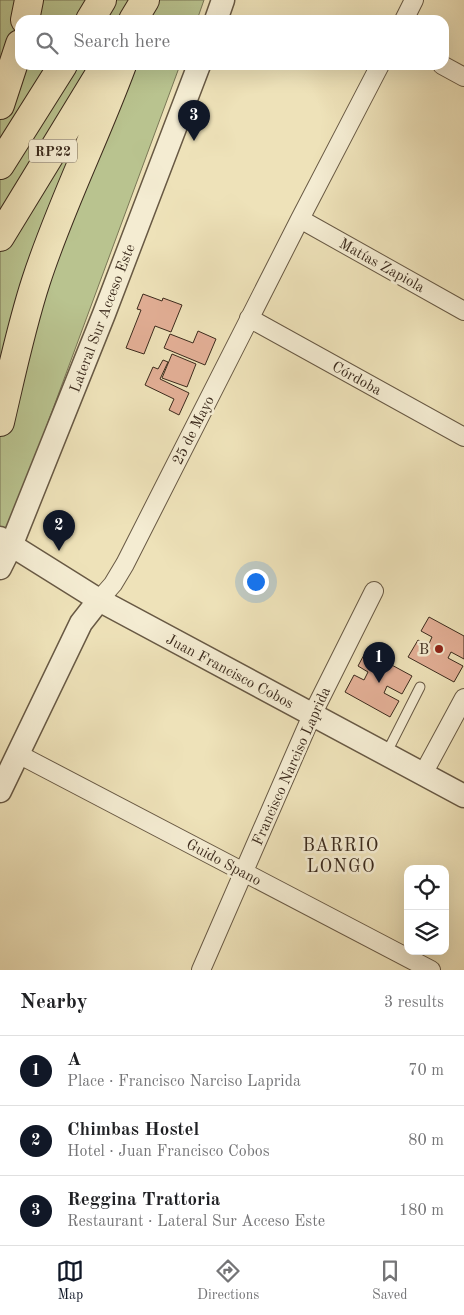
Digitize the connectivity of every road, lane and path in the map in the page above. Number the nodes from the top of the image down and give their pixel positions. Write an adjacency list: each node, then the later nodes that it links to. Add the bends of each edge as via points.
1 (29, 0): 6 (highway)
2 (102, 0): 7 (highway)
3 (145, 0): 8 (highway); 9 (highway)
4 (223, 0): 10 (street)
5 (414, 0): 11 (street)
6 (26, 15)
7 (93, 15)
8 (136, 15)
9 (140, 15)
10 (218, 15)
11 (406, 15)
12 (15, 59): 20 (highway)
13 (449, 69): 19 (street)
14 (60, 70): 21 (highway, RP22)
15 (102, 70): 23 (highway, RP22)
16 (120, 70): 26 (highway, via 35,282)
17 (197, 70): 28 (street, Lateral Sur Acceso Este, via 104,314)
18 (377, 70): 22 (street, 25 de Mayo)
19 (464, 77)
20 (0, 105)
21 (0, 165)
22 (300, 220): 24 (street, Matías Zapiola); 25 (street, 25 de Mayo)
23 (0, 237)
24 (464, 311)
25 (249, 318): 27 (street, Córdoba); 31 (street, 25 de Mayo, via 125,564)
26 (0, 422)
27 (464, 437)
28 (6, 542): 29 (street, Lateral Sur Acceso Este); 31 (street, Juan Francisco Cobos)
29 (0, 568)
30 (374, 591): 34 (street, Francisco Narciso Laprida)
31 (99, 600): 34 (street, Juan Francisco Cobos); 35 (street, 25 de Mayo, via 81,623)
32 (420, 687): 36 (lane)
33 (464, 698): 37 (street)
34 (312, 715): 36 (street, Juan Francisco Cobos); 40 (street, Francisco Narciso Laprida)
35 (18, 754): 38 (street, 25 de Mayo); 40 (street, Guido Spano)
36 (386, 755): 37 (street, Juan Francisco Cobos)
37 (423, 774): 39 (street, Juan Francisco Cobos)
38 (0, 791)
39 (464, 796)
40 (244, 872): 41 (street, Francisco Narciso Laprida); 42 (street, Guido Spano)
41 (202, 970)
42 (431, 970)

